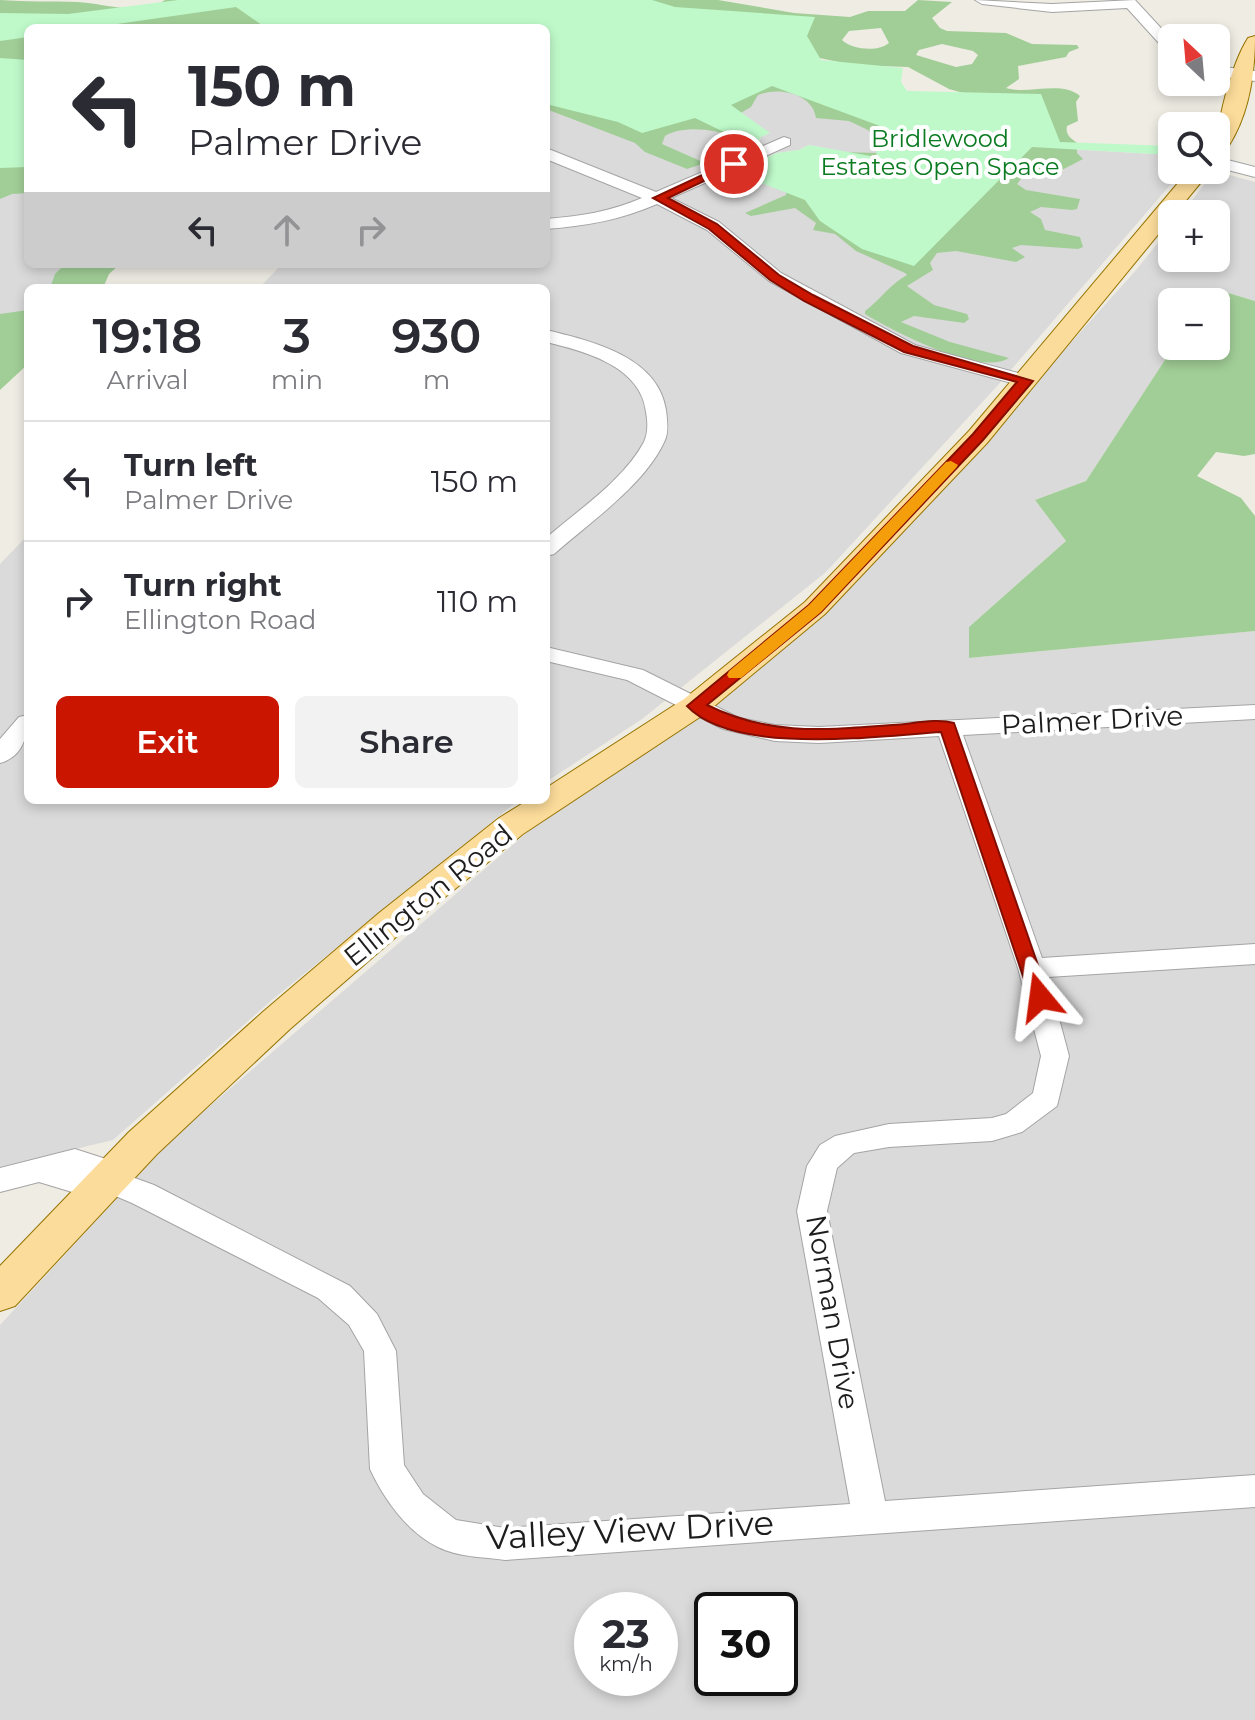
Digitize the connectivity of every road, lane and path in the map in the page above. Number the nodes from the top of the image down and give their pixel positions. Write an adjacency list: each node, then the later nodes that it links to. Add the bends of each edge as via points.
1 (982, 0): 2 (street, via 1052,8)
2 (1129, 2): 3 (street)
3 (1158, 34)
4 (1255, 42): 5 (main road)
5 (1249, 76): 6 (main road)
6 (1230, 127)
7 (784, 142): 12 (street)
8 (550, 155): 12 (street)
9 (1230, 166): 10 (street)
10 (1255, 172)
11 (1188, 184): 15 (main road, Ellington Road)
12 (659, 198): 13 (street, via 599,218); 15 (street, via 713,226 809,298 908,349)
13 (550, 224)
14 (550, 337): 16 (street, via 613,356 640,376 658,405 656,438 632,471)
15 (1026, 381): 18 (main road, Ellington Road, via 815,608)
16 (550, 545)
17 (550, 655): 18 (street, Palmer Drive, via 635,675)
18 (695, 706): 20 (street, Palmer Drive, via 732,724 775,733); 23 (main road, Ellington Road)
19 (1255, 712): 20 (street, Palmer Drive)
20 (948, 726): 26 (street, Norman Drive)
21 (24, 727): 22 (street)
22 (0, 755)
23 (550, 801)
24 (545, 804): 28 (main road, Ellington Road, via 391,922 257,1038)
25 (1255, 954): 26 (street)
26 (1032, 968): 31 (street, Norman Drive, via 1055,1056 1047,1098 1013,1124 976,1133 868,1138 842,1145 829,1154 817,1176 812,1211)
27 (0, 1180): 28 (street, Valley View Drive, via 42,1171 82,1183)
28 (107, 1180): 29 (main road, Ellington Road); 31 (street, Valley View Drive, via 353,1304 380,1351 387,1469 411,1505 448,1535 505,1544)
29 (0, 1294)
30 (1255, 1491): 31 (street, Valley View Drive)
31 (870, 1516)

